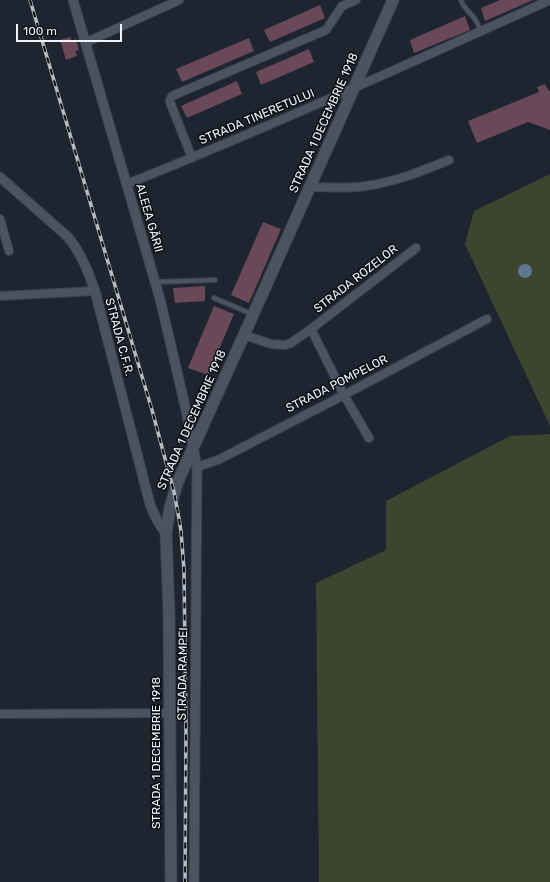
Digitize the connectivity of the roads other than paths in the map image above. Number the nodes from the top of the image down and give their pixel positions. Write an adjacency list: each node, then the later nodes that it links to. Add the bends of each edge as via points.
1 (73, 0): 8 (street, ALEEA GĂRII)
2 (179, 0): 8 (street)
3 (356, 0): 10 (street, via 342,6 326,30 172,96 170,102)
4 (393, 0): 9 (main road, STRADA 1 DECEMBRIE 1918)
5 (461, 0): 7 (lane)
6 (550, 0): 7 (street, STRADA TINERETULUI)
7 (481, 31): 9 (street, STRADA TINERETULUI)
8 (85, 43): 13 (street, ALEEA GĂRII)
9 (354, 88): 10 (street, STRADA TINERETULUI); 14 (main road, STRADA 1 DECEMBRIE 1918)
10 (192, 158): 13 (street, STRADA TINERETULUI)
11 (449, 160): 14 (street, via 383,183 335,188)
12 (0, 177): 20 (street, STRADA C.F.R., via 68,237 82,257)
13 (127, 184): 19 (street, ALEEA GĂRII)
14 (310, 187): 23 (main road, STRADA 1 DECEMBRIE 1918)
15 (0, 219): 17 (street)
16 (416, 248): 25 (street, STRADA ROZELOR)
17 (9, 251)
18 (216, 280): 19 (lane)
19 (155, 282): 29 (street, ALEEA GĂRII)
20 (95, 291): 21 (street); 31 (street, STRADA C.F.R., via 150,504 159,525)
21 (0, 296)
22 (214, 298): 23 (lane)
23 (253, 314): 26 (main road, STRADA 1 DECEMBRIE 1918)
24 (487, 320): 27 (street, STRADA POMPELOR)
25 (311, 329): 26 (street, STRADA ROZELOR, via 285,345 271,344); 27 (street, STRADA ROZELOR)
26 (244, 335): 29 (main road, STRADA 1 DECEMBRIE 1918)
27 (344, 395): 28 (street, STRADA ROZELOR); 30 (street, STRADA POMPELOR, via 220,459)
28 (369, 438)
29 (194, 446): 30 (street, STRADA RAMPEI); 31 (main road, STRADA 1 DECEMBRIE 1918, via 174,492)
30 (197, 467): 35 (street, STRADA RAMPEI)
31 (166, 533): 32 (main road, STRADA 1 DECEMBRIE 1918)
32 (170, 713): 33 (street); 34 (main road, STRADA 1 DECEMBRIE 1918)
33 (0, 714)
34 (171, 882)
35 (194, 882)

